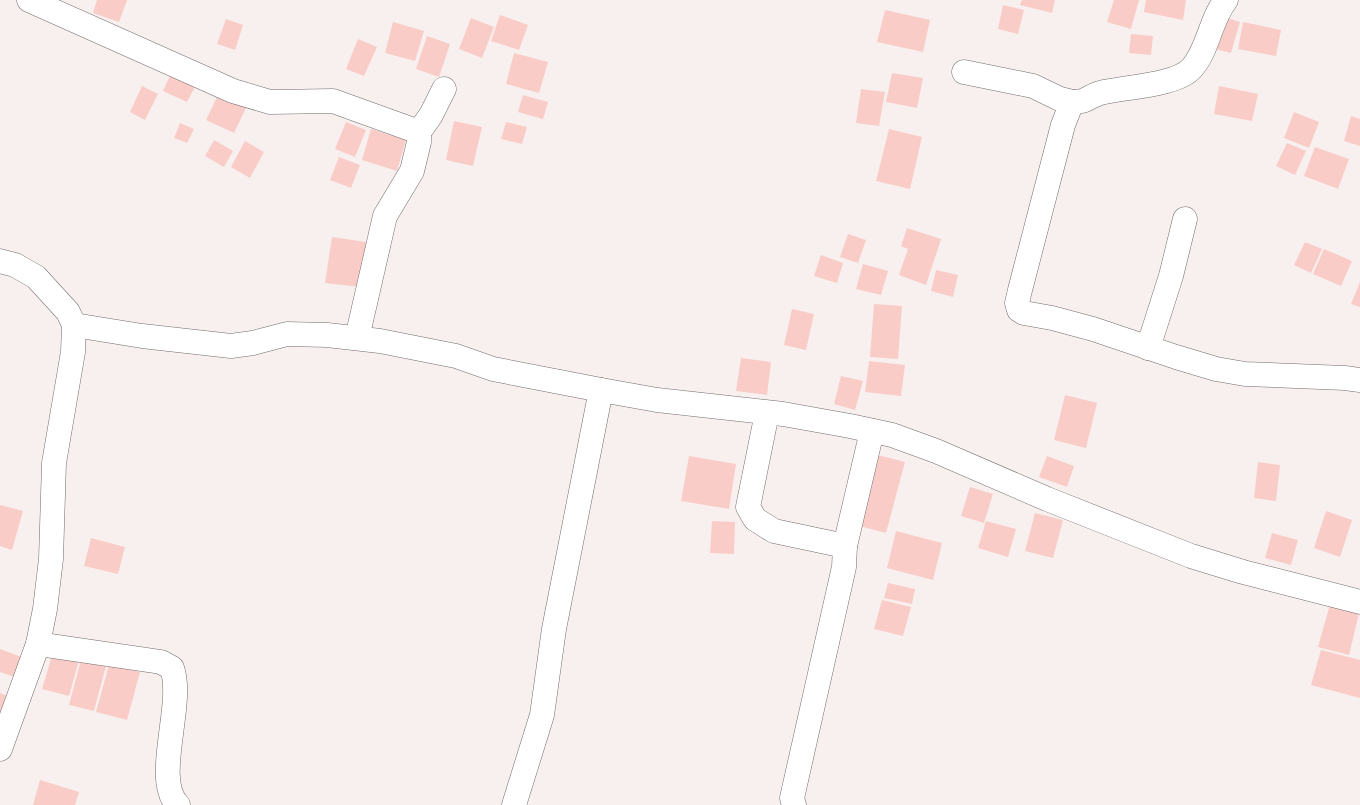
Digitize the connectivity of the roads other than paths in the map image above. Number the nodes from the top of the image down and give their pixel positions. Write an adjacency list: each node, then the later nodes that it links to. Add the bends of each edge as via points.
1 (28, 0): 6 (street, via 233,91 270,102 334,101)
2 (1226, 0): 5 (street, via 1191,70 1174,78 1099,94 1083,102)
3 (964, 72): 5 (street, via 1033,86)
4 (444, 89): 6 (street)
5 (1072, 102): 11 (street, via 1063,125 1020,290 1019,310 1093,329)
6 (419, 132): 10 (street, via 412,171 385,216)
7 (1185, 219): 11 (street)
8 (0, 261): 9 (street, via 36,277 68,312)
9 (74, 325): 10 (street, via 231,346 287,334); 18 (street, via 73,352 54,463 51,559)
10 (357, 338): 13 (street, via 446,354 493,368)
11 (1148, 348): 12 (street, via 1245,374)
12 (1360, 380)
13 (601, 390): 14 (street); 21 (street, via 554,629 542,715)
14 (767, 413): 15 (street); 16 (street, via 748,507 754,519 774,531)
15 (872, 431): 16 (street); 17 (street, via 936,451 1047,500 1191,556)
16 (845, 546): 22 (street, via 844,566 792,798)
17 (1360, 602)
18 (38, 644): 19 (street); 20 (street, via 161,662 172,668 176,678 175,700 167,777 171,798)
19 (0, 749)
20 (178, 805)
21 (514, 805)
22 (794, 805)

